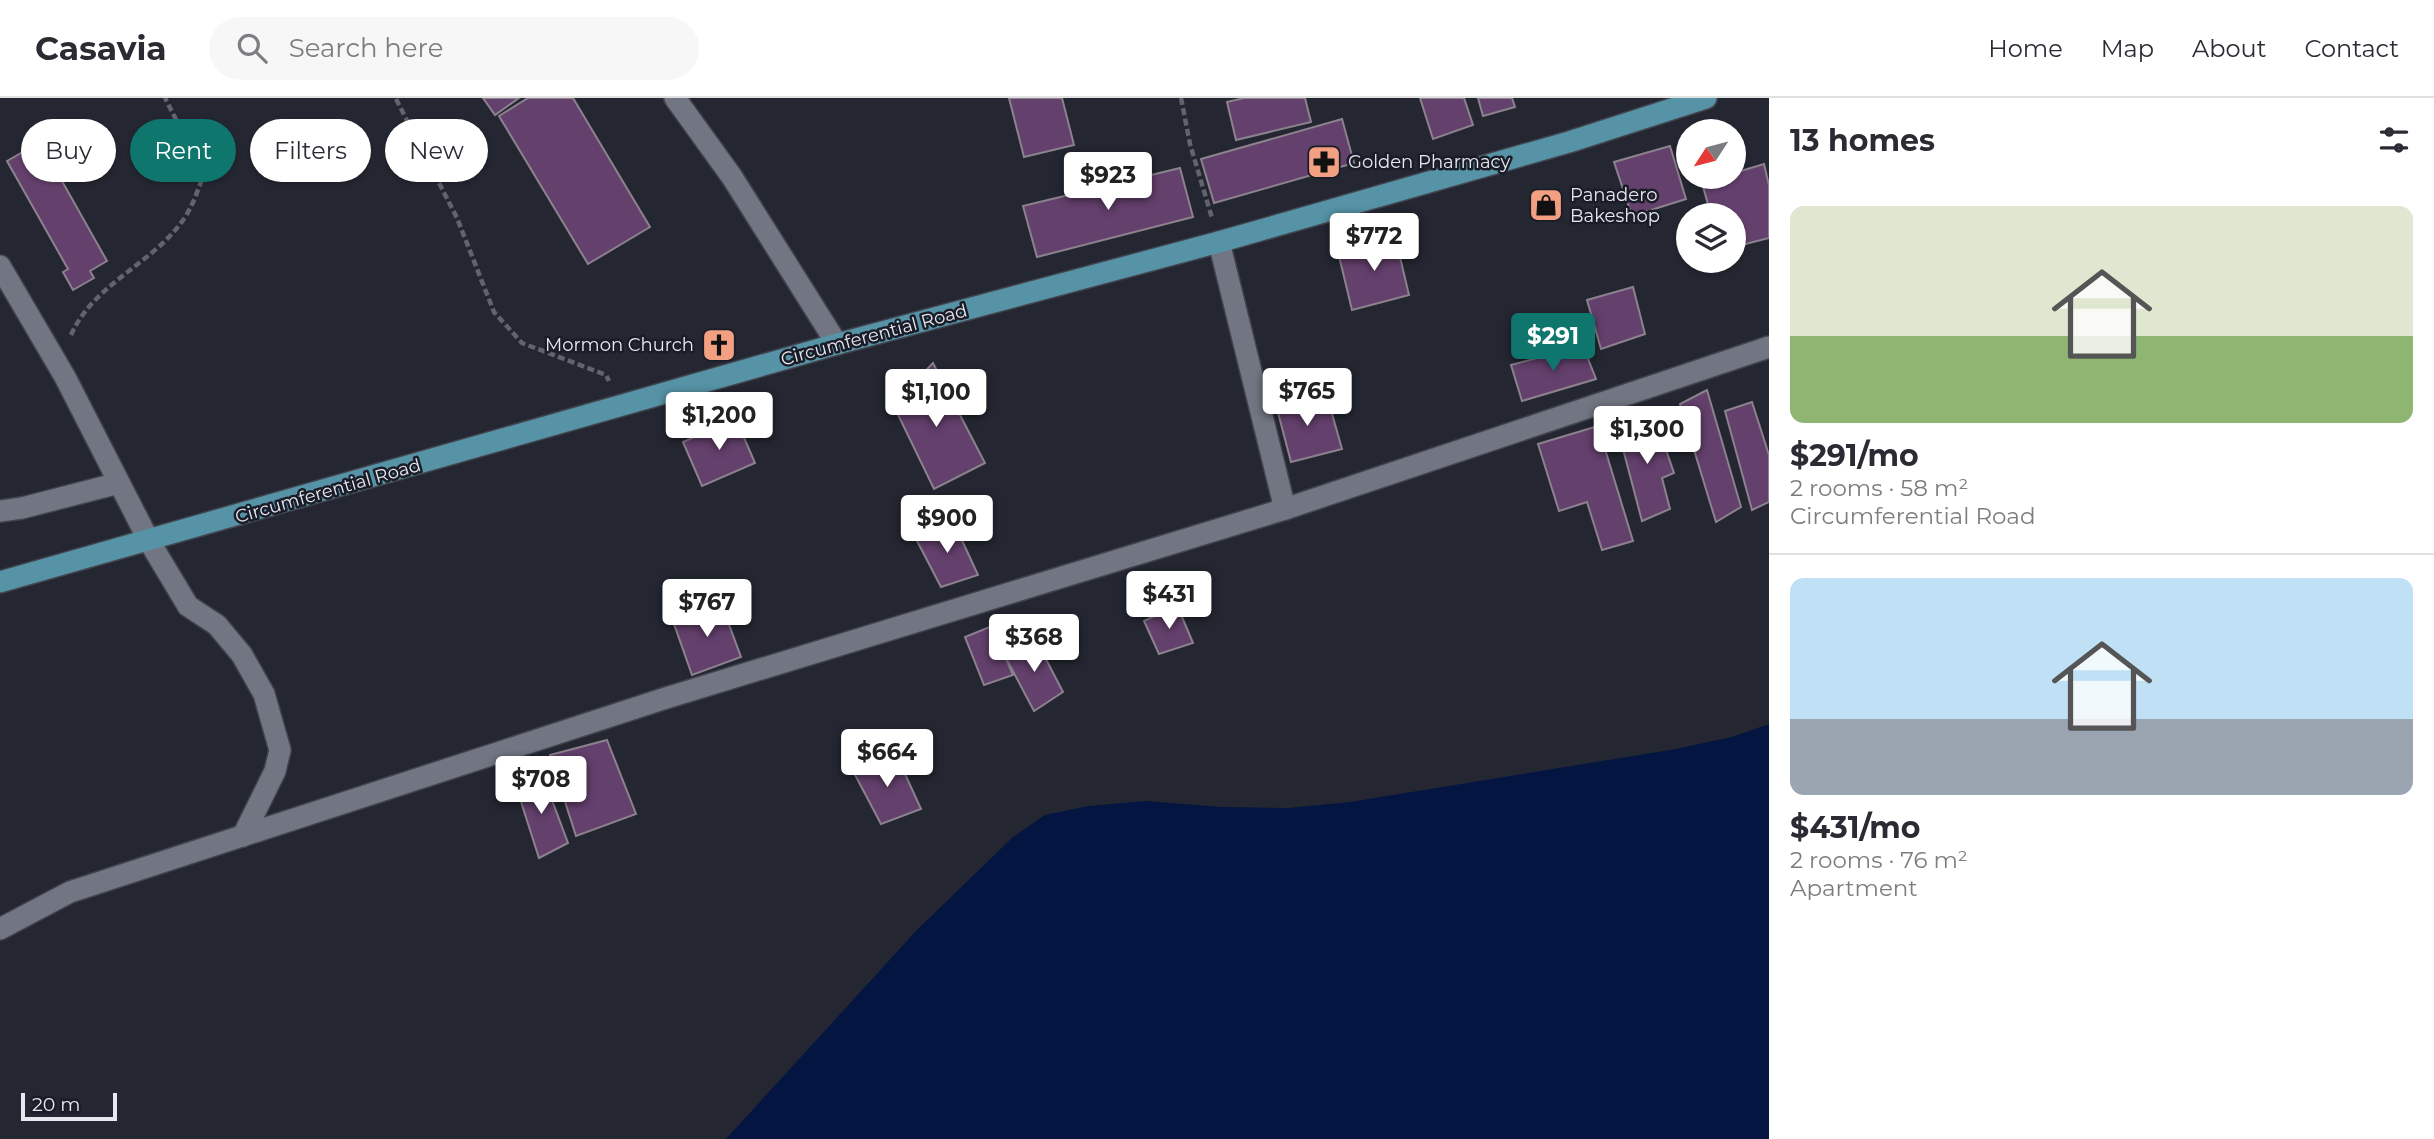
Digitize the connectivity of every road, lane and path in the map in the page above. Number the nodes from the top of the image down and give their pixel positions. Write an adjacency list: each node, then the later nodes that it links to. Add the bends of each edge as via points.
1 (164, 98): 11 (path, via 204,174 187,214 79,316 70,338)
2 (675, 98): 9 (street, via 732,177)
3 (1181, 98): 7 (path)
4 (1706, 98): 6 (main road, Circumferential Road)
5 (396, 99): 12 (path, via 457,218 494,312 523,343 606,375)
6 (1660, 105): 7 (main road, Circumferential Road, via 1556,146)
7 (1219, 242): 9 (main road, Circumferential Road); 14 (street)
8 (0, 266): 11 (street)
9 (837, 344): 12 (main road, Circumferential Road)
10 (1769, 347): 14 (street)
11 (65, 377): 13 (street)
12 (620, 408): 16 (main road, Circumferential Road)
13 (119, 483): 15 (street); 16 (street)
14 (1285, 509): 18 (street, via 666,698)
15 (0, 511)
16 (149, 541): 17 (main road, Circumferential Road); 18 (street, via 188,606 217,625 242,655 277,730 280,750 275,771)
17 (0, 582)
18 (243, 836): 19 (street, via 70,892)
19 (0, 929)

